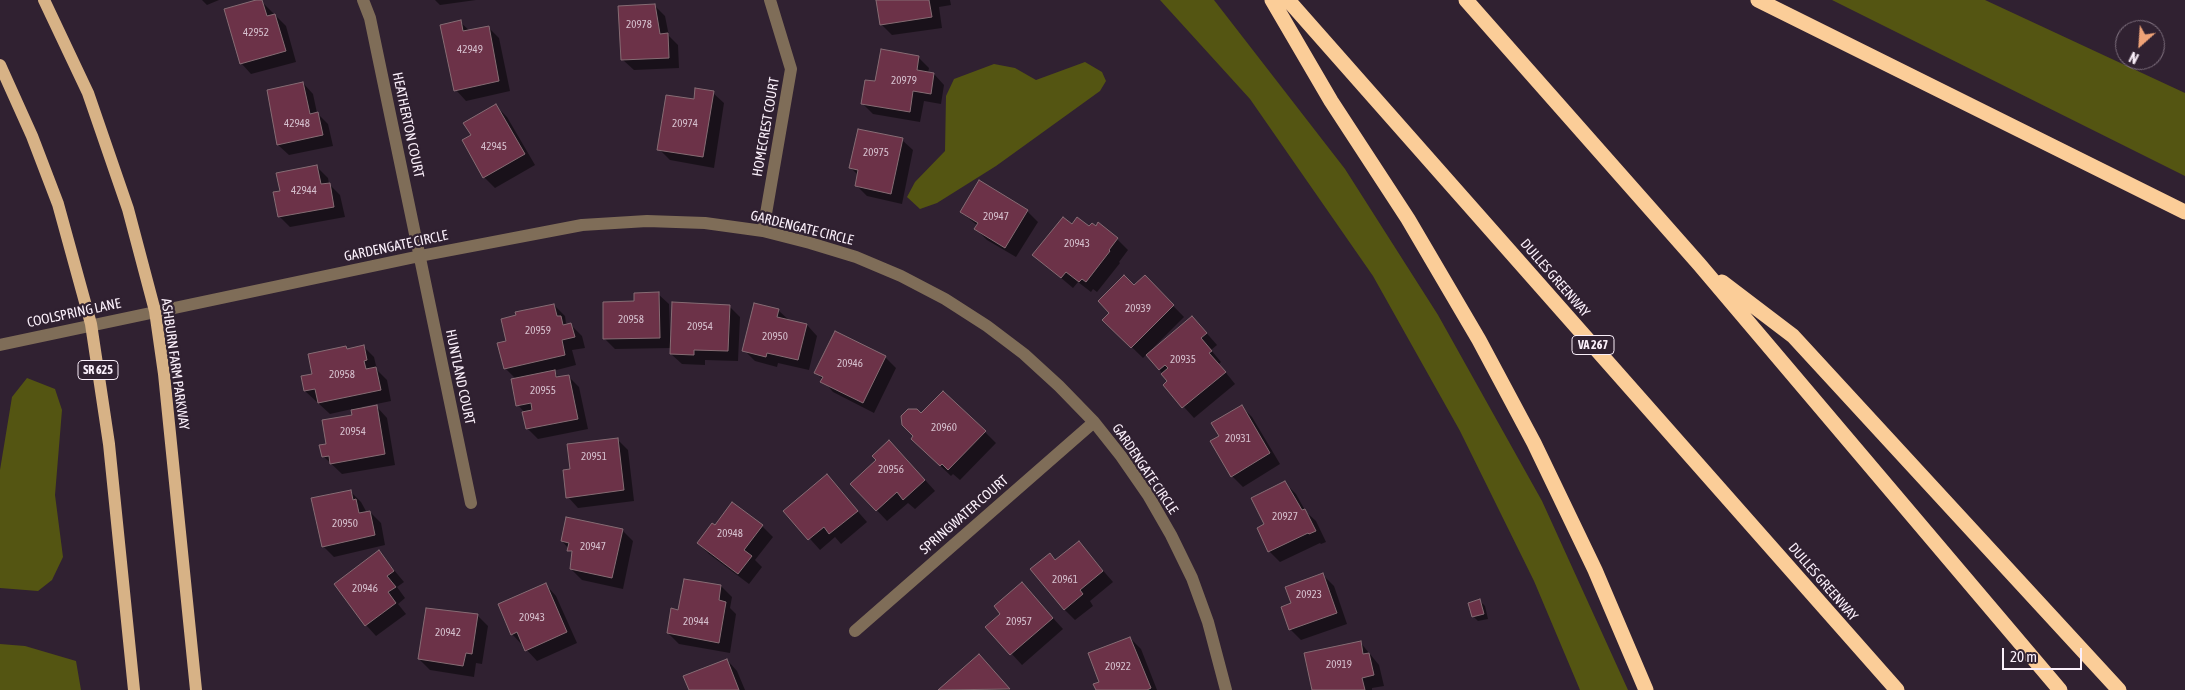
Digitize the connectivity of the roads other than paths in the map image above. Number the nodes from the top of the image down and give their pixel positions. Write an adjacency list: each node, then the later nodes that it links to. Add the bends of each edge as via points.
1 (44, 0): 13 (main road, ASHBURN FARM PARKWAY, via 88,93 128,209)
2 (363, 0): 11 (street, HEATHERTON COURT, via 370,18)
3 (770, 0): 10 (street, HOMECREST COURT, via 791,69)
4 (1272, 0): 22 (highway, via 1479,340 1534,443 1595,570)
5 (1288, 0): 23 (highway, DULLES GREENWAY / VA 267)
6 (1466, 0): 12 (highway)
7 (1758, 0): 9 (highway)
8 (0, 65): 14 (main road, SR 625, via 58,204)
9 (2185, 212)
10 (763, 231): 11 (street, GARDENGATE CIRCLE, via 705,223 647,221 582,225); 16 (street, GARDENGATE CIRCLE, via 856,257 902,276 944,299 1024,354)
11 (420, 256): 13 (street, GARDENGATE CIRCLE); 17 (street, HUNTLAND COURT)
12 (1699, 264): 24 (highway); 25 (highway, via 1793,336)
13 (155, 311): 14 (street, COOLSPRING LANE); 20 (main road, ASHBURN FARM PARKWAY)
14 (92, 324): 15 (street, COOLSPRING LANE); 19 (main road, SR 625, via 109,444)
15 (0, 345)
16 (1094, 422): 18 (street, SPRINGWATER COURT); 21 (street, GARDENGATE CIRCLE, via 1148,495 1171,535 1208,622)
17 (471, 503)
18 (855, 631)
19 (134, 690)
20 (196, 690)
21 (1226, 690)
22 (1646, 690)
23 (1897, 690)
24 (2060, 690)
25 (2120, 690)

